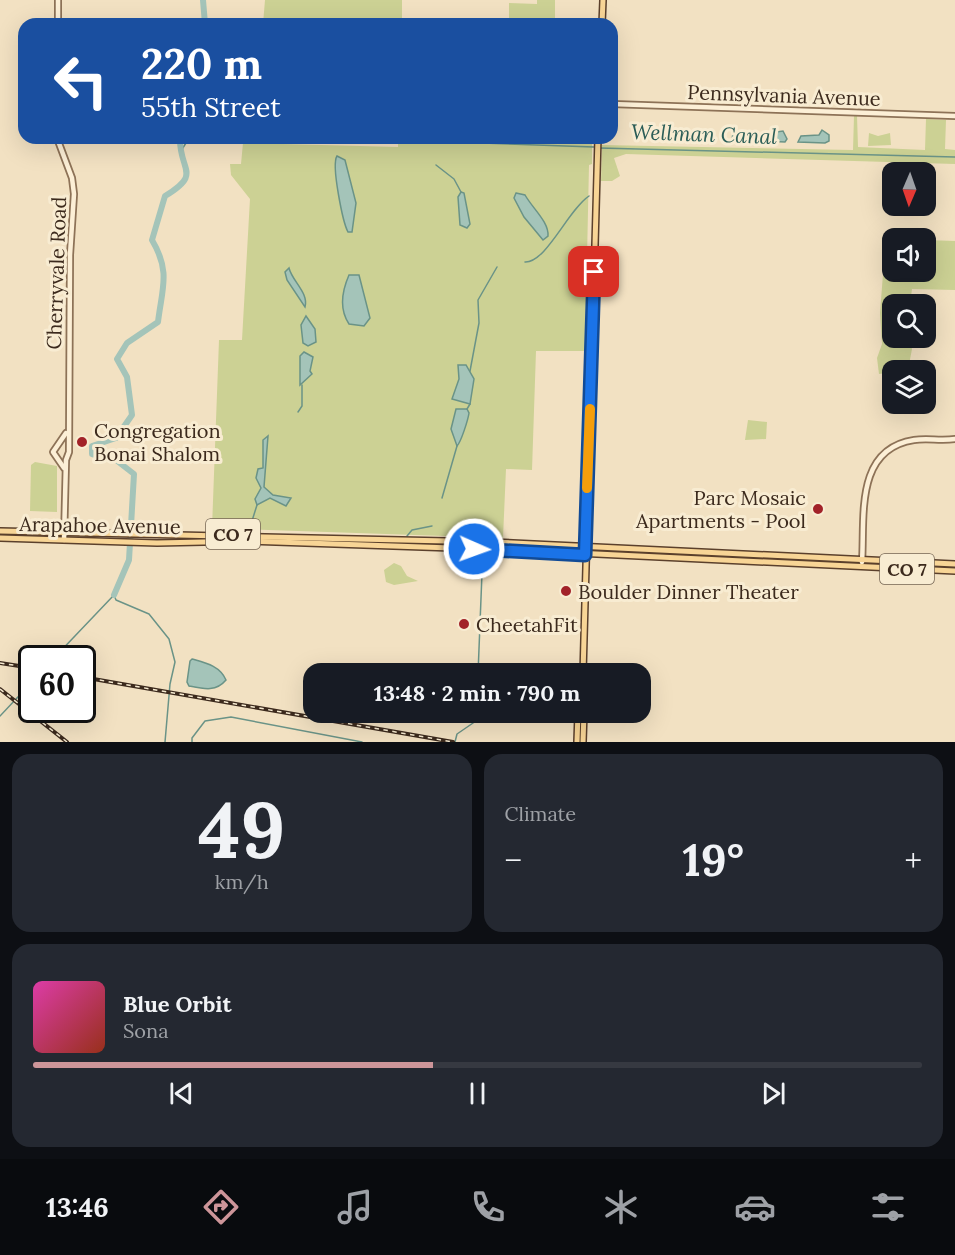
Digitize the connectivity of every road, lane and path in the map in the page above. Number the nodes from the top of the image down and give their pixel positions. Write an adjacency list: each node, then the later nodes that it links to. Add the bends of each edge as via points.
1 (58, 0): 3 (street)
2 (603, 0): 4 (main road)
3 (57, 18)
4 (602, 18)
5 (618, 104): 6 (street, Pennsylvania Avenue)
6 (955, 116)
7 (59, 144): 9 (street, Cherryvale Road, via 74,194)
8 (598, 144): 20 (main road)
9 (68, 412): 11 (street, Cherryvale Road, via 66,435); 12 (street, Cherryvale Road)
10 (955, 439): 22 (street, via 904,442 889,449 876,462 866,485)
11 (58, 444): 12 (street); 14 (street, Cherryvale Road, via 53,452)
12 (68, 447): 13 (street, Cherryvale Road)
13 (66, 457): 14 (street); 15 (street)
14 (58, 459): 15 (street)
15 (66, 472): 17 (street)
16 (0, 531): 17 (main road, Arapahoe Avenue / CO 7)
17 (64, 536): 18 (main road, Arapahoe Avenue / CO 7); 19 (main road, Arapahoe Avenue / CO 7)
18 (0, 538)
19 (140, 539): 20 (main road, Arapahoe Avenue / CO 7, via 279,536); 21 (main road, Arapahoe Avenue / CO 7)
20 (585, 547): 21 (main road); 22 (main road, Arapahoe Avenue / CO 7)
21 (585, 555): 24 (main road, Arapahoe Avenue / CO 7); 26 (main road)
22 (862, 559): 23 (main road, Arapahoe Avenue / CO 7); 24 (street)
23 (955, 564)
24 (862, 566): 25 (main road, Arapahoe Avenue / CO 7)
25 (955, 571)
26 (583, 663)
27 (578, 723): 29 (main road)
28 (584, 723): 30 (main road)
29 (577, 742)
30 (583, 742)

